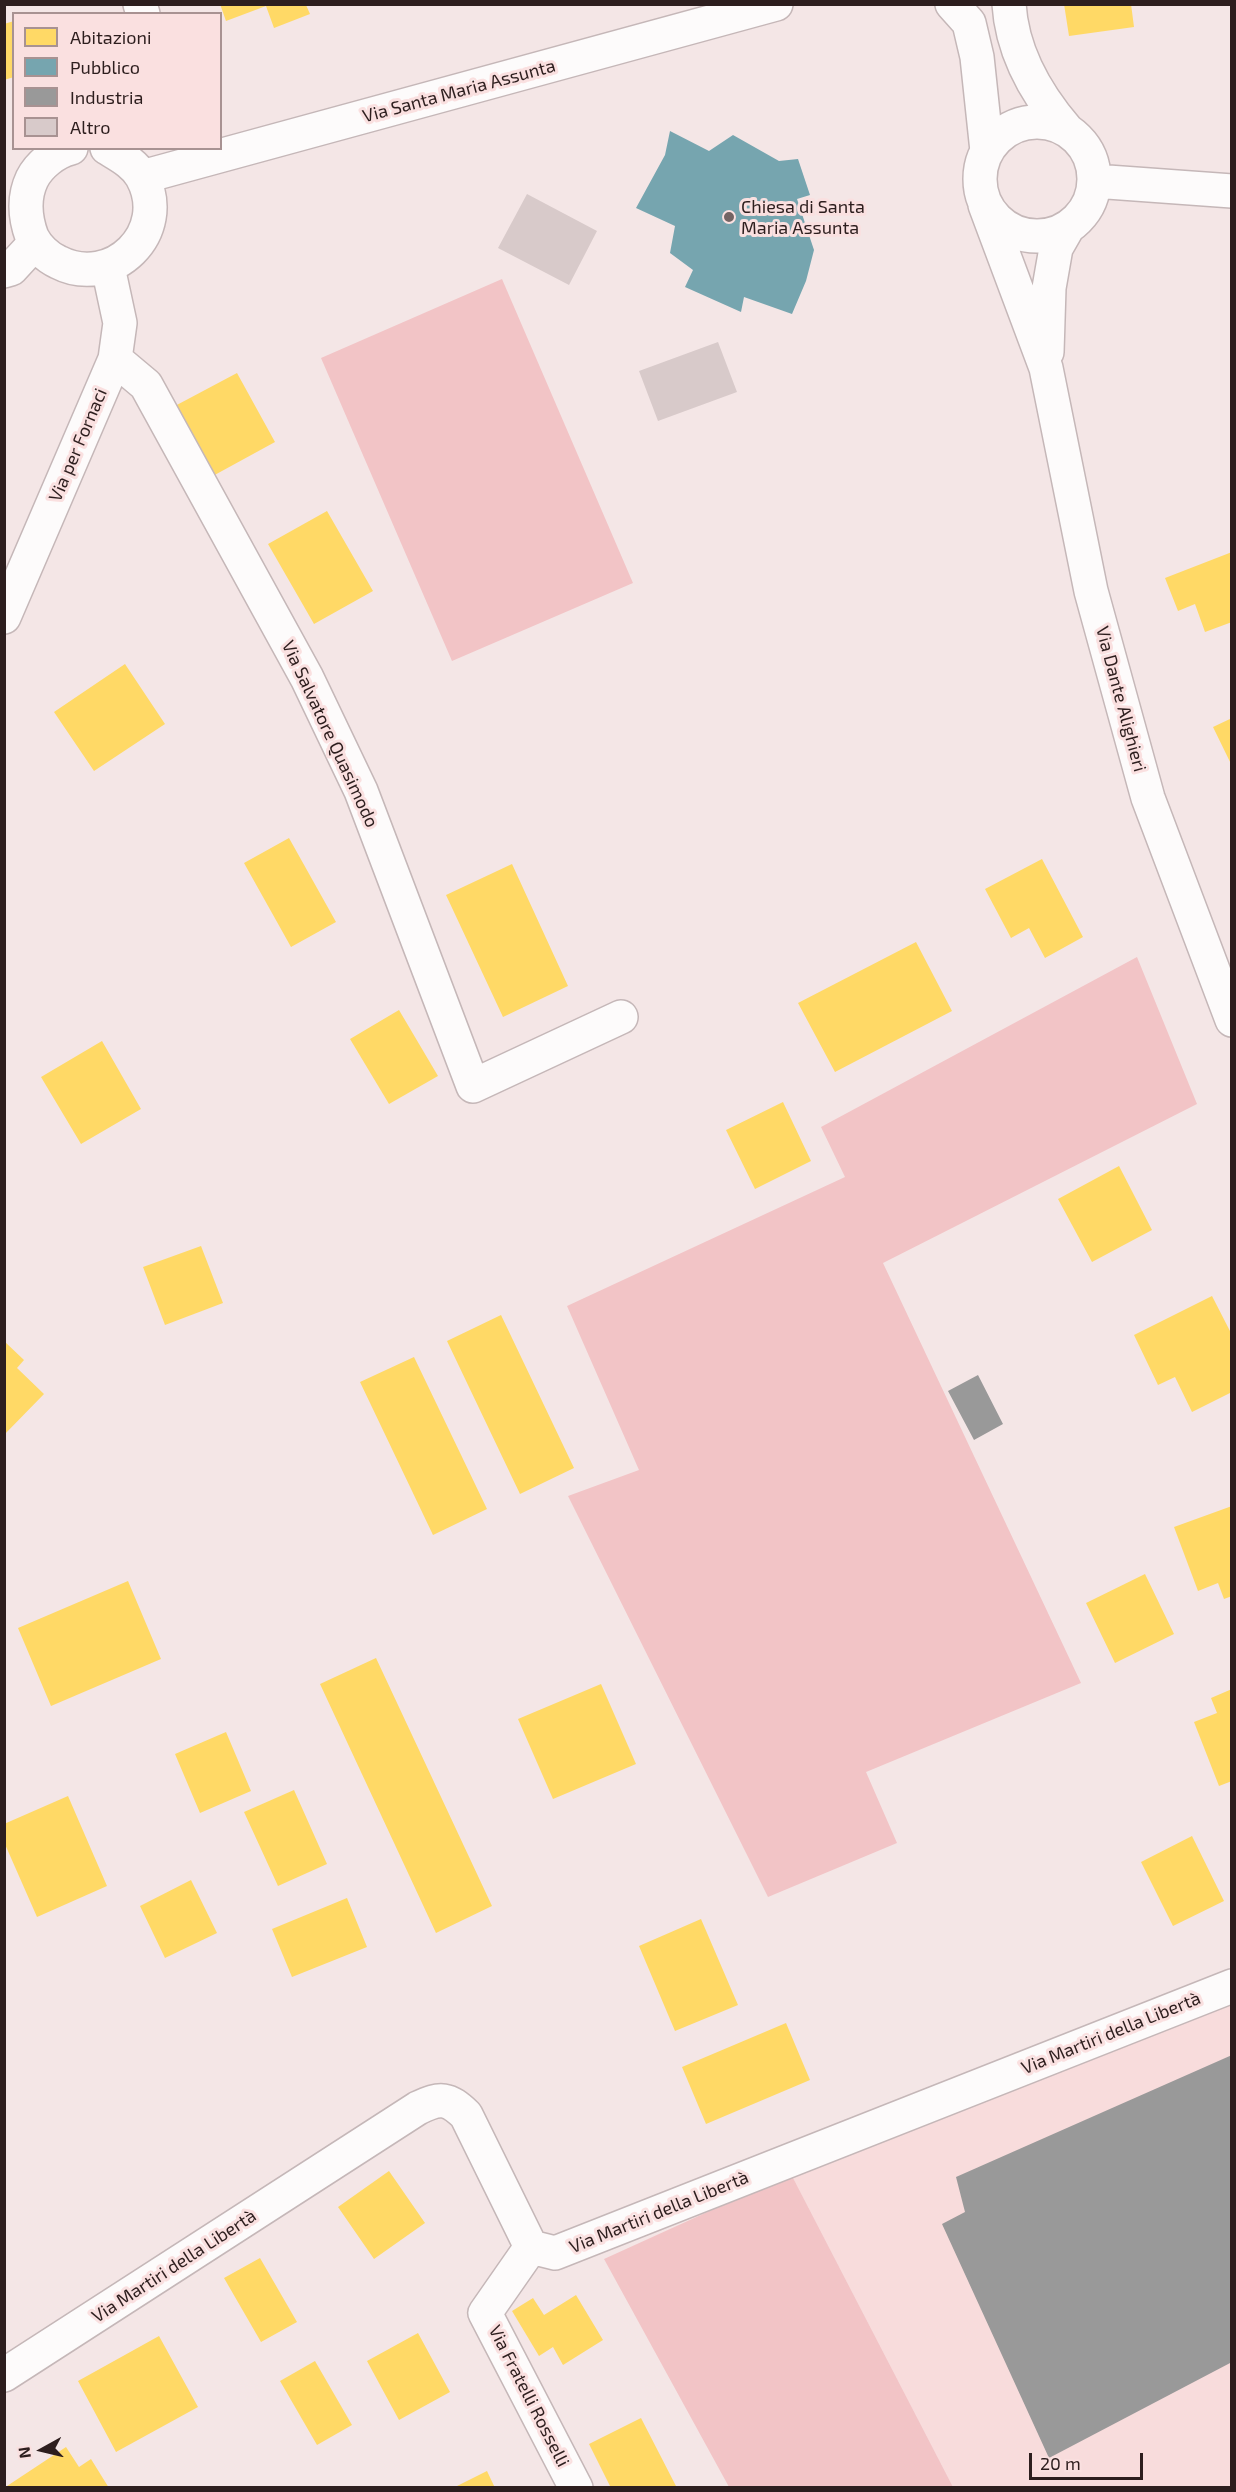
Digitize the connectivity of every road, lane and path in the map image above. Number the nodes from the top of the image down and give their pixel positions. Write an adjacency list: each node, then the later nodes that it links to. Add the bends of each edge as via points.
1 (776, 4): 5 (street, Via Santa Maria Assunta)
2 (952, 4): 8 (street, Via Dante Alighieri, via 969,23 972,34)
3 (1009, 4): 4 (street, via 1013,34 1024,66 1044,104)
4 (1067, 130): 8 (street, via 1048,123 1028,122 999,135); 10 (street, via 1081,143 1091,161)
5 (222, 137)
6 (67, 150): 14 (street, via 46,161 32,178 25,201 26,222)
7 (166, 150): 9 (street, Via Santa Maria Assunta)
8 (987, 151): 12 (street, Via Dante Alighieri, via 980,170)
9 (128, 159): 15 (street, via 148,198 148,219 141,240 127,256)
10 (1094, 181): 11 (street); 13 (street, Via Dante Alighieri, via 1082,214)
11 (1232, 190)
12 (985, 205): 13 (street, via 997,221 1013,232 1050,235); 18 (street, Via Dante Alighieri)
13 (1068, 227): 18 (street, Via Dante Alighieri, via 1056,248 1049,288)
14 (35, 243): 15 (street, via 50,258 69,268); 16 (street, via 11,269)
15 (108, 267): 17 (street, Via per Fornaci, via 120,323)
16 (4, 271)
17 (115, 359): 19 (street, Via per Fornaci); 20 (street, Via Salvatore Quasimodo, via 146,385 307,678 361,791 473,1086)
18 (1046, 368): 21 (street, Via Dante Alighieri, via 1091,591 1123,713 1148,798)
19 (4, 617)
20 (621, 1017)
21 (1232, 1020)
22 (1232, 1986): 23 (street, Via Martiri della Libertà, via 555,2253)
23 (531, 2247): 24 (street, Via Martiri della Libertà, via 466,2115 453,2102 436,2100); 25 (street, Via Fratelli Rosselli, via 485,2313)
24 (4, 2375)
25 (576, 2487)

